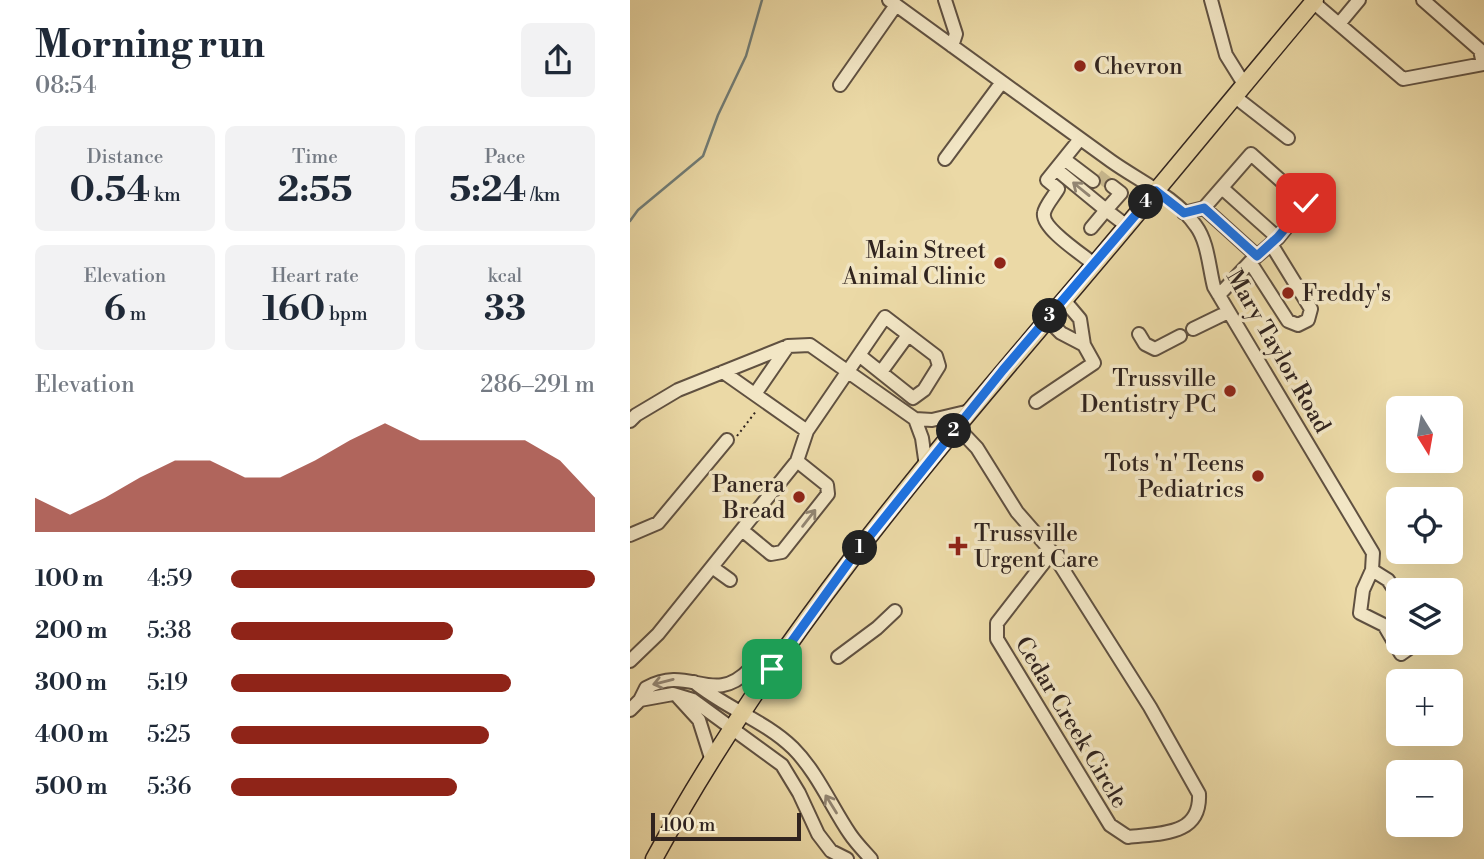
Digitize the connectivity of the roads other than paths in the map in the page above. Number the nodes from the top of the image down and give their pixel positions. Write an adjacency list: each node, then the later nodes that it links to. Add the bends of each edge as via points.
1 (945, 0): 8 (street, via 956,34)
2 (1211, 0): 11 (street)
3 (1359, 0): 7 (street)
4 (1423, 0): 7 (street, via 1480,50 1483,64 1403,79)
5 (1314, 1): 7 (street); 11 (main road)
6 (892, 2): 8 (street, Mary Taylor Road); 10 (street)
7 (1339, 24)
8 (952, 46): 9 (street, Mary Taylor Road)
9 (1002, 82): 13 (street, Mary Taylor Road); 14 (street)
10 (840, 85)
11 (1239, 90): 12 (street); 18 (main road)
12 (1288, 138)
13 (1080, 139): 15 (street); 18 (street, Mary Taylor Road)
14 (945, 159)
15 (1063, 160): 16 (street); 21 (street, one-way to 15); 27 (street, via 1046,180 1058,189 1044,213 1045,221)
16 (1096, 178)
17 (1222, 188): 20 (street); 25 (street); 25 (street, via 1251,154 1306,203)
18 (1156, 191): 22 (street, Mary Taylor Road); 23 (main road)
19 (1114, 193): 21 (street)
20 (1204, 208): 22 (street); 26 (street)
21 (1106, 210): 23 (street); 24 (street)
22 (1184, 213): 28 (street, Mary Taylor Road, via 1204,242)
23 (1127, 226): 27 (main road)
24 (1091, 228)
25 (1275, 241): 26 (street); 26 (street, via 1311,309 1308,320 1298,326 1288,321)
26 (1253, 259): 28 (street)
27 (1094, 264): 29 (main road)
28 (1219, 295): 30 (street, Mary Taylor Road)
29 (1064, 300): 31 (main road); 36 (street, via 1080,319)
30 (1228, 312): 32 (street); 56 (street, Mary Taylor Road, via 1373,553)
31 (1047, 319): 36 (street); 44 (main road)
32 (1192, 328)
33 (1139, 334): 35 (street, via 1155,349)
34 (908, 335): 38 (street, via 885,317); 40 (street); 40 (street, via 936,356 939,366 924,390 913,398)
35 (1180, 336)
36 (1084, 345): 43 (street, via 1094,362)
37 (788, 346): 39 (street); 41 (street, via 810,345); 42 (street)
38 (859, 355): 40 (street); 41 (street)
39 (723, 372): 42 (street); 46 (street, via 678,390)
40 (881, 372)
41 (847, 373): 45 (street); 48 (street)
42 (755, 394): 48 (street)
43 (1036, 402)
44 (970, 411): 45 (street); 47 (main road)
45 (915, 419): 51 (street)
46 (630, 421)
47 (957, 427): 51 (main road); 54 (street, Cedar Creek Circle, via 977,447 1017,512)
48 (807, 431): 50 (street)
49 (727, 440): 53 (street, via 658,523)
50 (797, 461): 52 (street); 52 (street, one-way to 50, via 771,554 782,552 828,494 827,485)
51 (926, 466): 63 (main road)
52 (742, 530): 55 (street)
53 (630, 535)
54 (1052, 552): 54 (street, Cedar Creek Circle, via 1199,794 1193,821 1172,831 1128,837 1110,825 997,639 997,623)
55 (712, 567): 58 (street); 62 (street)
56 (1372, 570): 57 (street); 60 (street, via 1360,612)
57 (1386, 579)
58 (730, 580)
59 (895, 611): 61 (street)
60 (1386, 628)
61 (838, 657)
62 (630, 661)
63 (772, 669): 64 (street, via 750,669 725,686); 68 (main road)
64 (694, 682): 66 (street, one-way to 66, via 663,680 646,688); 68 (street)
65 (675, 695): 66 (street); 69 (street, via 692,700); 70 (street, via 699,720)
66 (640, 700): 67 (street)
67 (630, 710)
68 (743, 713): 69 (main road); 73 (street, one-way to 68, via 807,764 792,747)
69 (731, 730): 70 (main road); 72 (street, via 782,765 818,834 831,850)
70 (712, 761): 71 (main road)
71 (654, 859)
72 (847, 859)
73 (871, 859)

